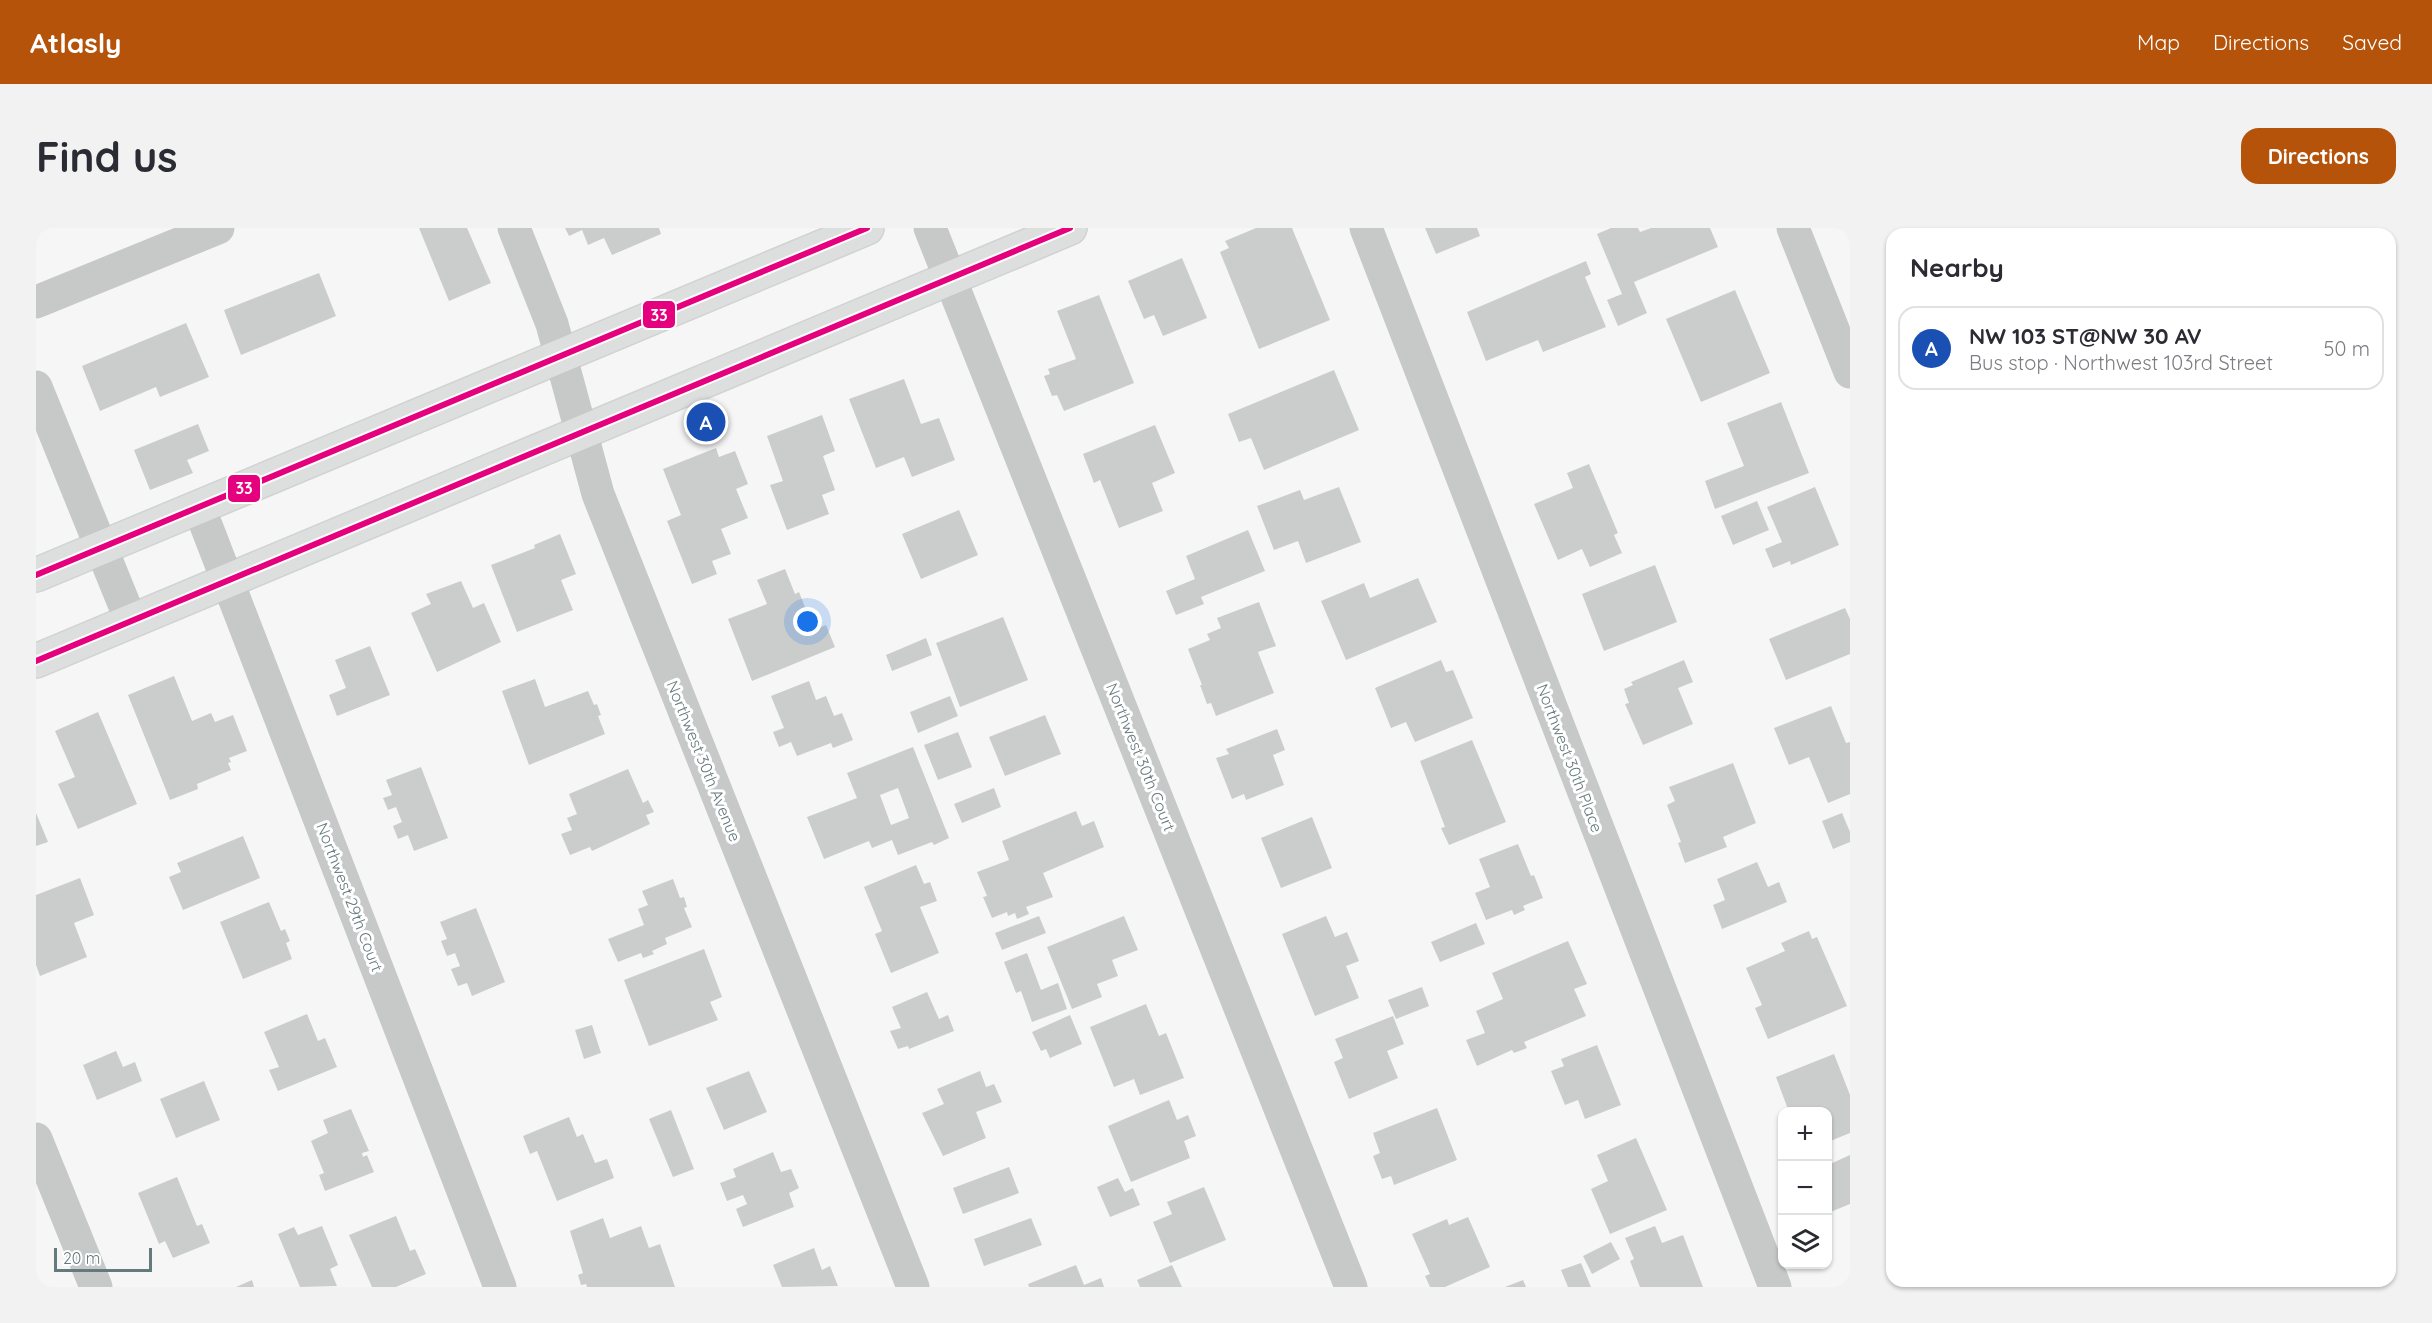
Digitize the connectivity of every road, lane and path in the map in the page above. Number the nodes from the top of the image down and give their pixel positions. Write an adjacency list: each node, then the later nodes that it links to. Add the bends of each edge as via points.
1 (218, 228): 9 (street)
2 (514, 228): 10 (street, Northwest 30th Avenue)
3 (867, 228): 10 (main road)
4 (930, 228): 8 (street, Northwest 30th Court)
5 (1071, 228): 8 (main road)
6 (1366, 228): 25 (street, Northwest 30th Place)
7 (1793, 228): 11 (street)
8 (950, 280): 13 (main road); 24 (street, Northwest 30th Court)
9 (36, 302)
10 (562, 355): 13 (street, Northwest 30th Avenue); 14 (main road)
11 (1850, 372)
12 (36, 387): 15 (street)
13 (582, 432): 17 (main road); 23 (street, Northwest 30th Avenue, via 598,494)
14 (199, 507): 15 (main road); 17 (street, Northwest 29th Court)
15 (102, 547): 16 (main road); 18 (street)
16 (36, 575)
17 (228, 581): 18 (main road); 22 (street, Northwest 29th Court)
18 (132, 621): 19 (main road)
19 (36, 661)
20 (36, 1139): 21 (street)
21 (96, 1287)
22 (500, 1287)
23 (913, 1287)
24 (1351, 1287)
25 (1775, 1287)

